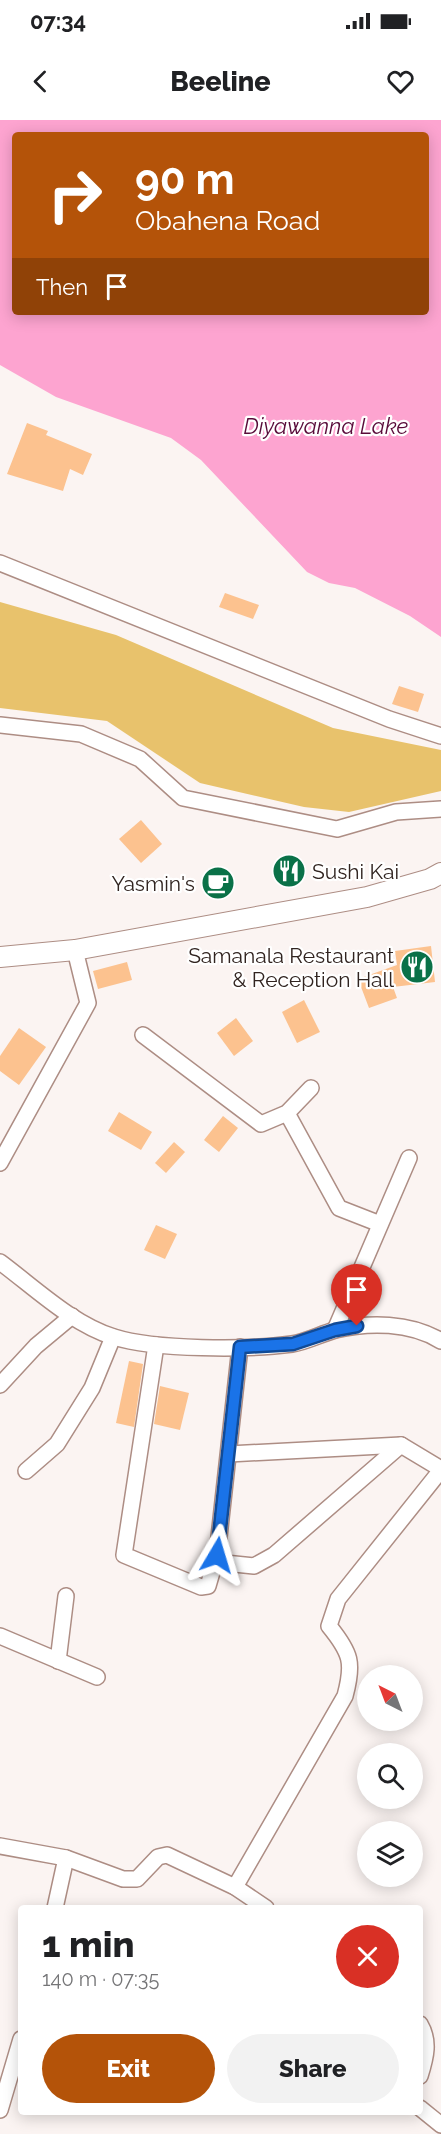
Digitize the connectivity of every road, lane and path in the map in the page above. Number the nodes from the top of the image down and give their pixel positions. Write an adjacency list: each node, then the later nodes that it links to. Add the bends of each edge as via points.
1 (0, 563): 3 (street, via 369,711)
2 (0, 725): 4 (street, via 81,734 140,759 183,798 337,829 396,812)
3 (441, 736)
4 (441, 809)
5 (437, 880): 6 (main road, via 368,897)
6 (75, 950): 7 (main road); 12 (street, via 88,1003)
7 (0, 957)
8 (143, 1035): 10 (street, via 261,1124)
9 (311, 1088): 10 (street)
10 (287, 1113): 13 (street, via 339,1208)
11 (409, 1158): 13 (street)
12 (0, 1162)
13 (381, 1224): 16 (street)
14 (0, 1262): 15 (street)
15 (72, 1316): 17 (street); 21 (street, via 36,1346)
16 (335, 1330): 18 (street, via 379,1323); 20 (street, via 293,1344)
17 (113, 1337): 19 (street); 25 (street, via 92,1388 57,1444)
18 (441, 1341)
19 (156, 1345): 20 (street); 26 (street, via 124,1555 201,1587 208,1586)
20 (240, 1347): 23 (street)
21 (0, 1385)
22 (401, 1444): 23 (street); 24 (street); 26 (street, via 274,1555 254,1566 225,1563)
23 (229, 1454): 26 (street)
24 (441, 1469): 33 (street, via 338,1599 329,1626 343,1643 352,1670 345,1696)
25 (26, 1471)
26 (217, 1555)
27 (66, 1596): 29 (street)
28 (0, 1636): 29 (street)
29 (58, 1661): 30 (street)
30 (98, 1677)
31 (0, 1846): 32 (street)
32 (66, 1858): 33 (street, via 123,1879 137,1879 158,1857 167,1855); 34 (street)
33 (235, 1887): 35 (street)
34 (56, 1905)
35 (262, 1905)
36 (423, 2029): 38 (street, via 427,2036)
37 (18, 2049): 39 (street)
38 (423, 2066)
39 (0, 2110)
40 (423, 2110): 41 (street)
41 (441, 2125)

